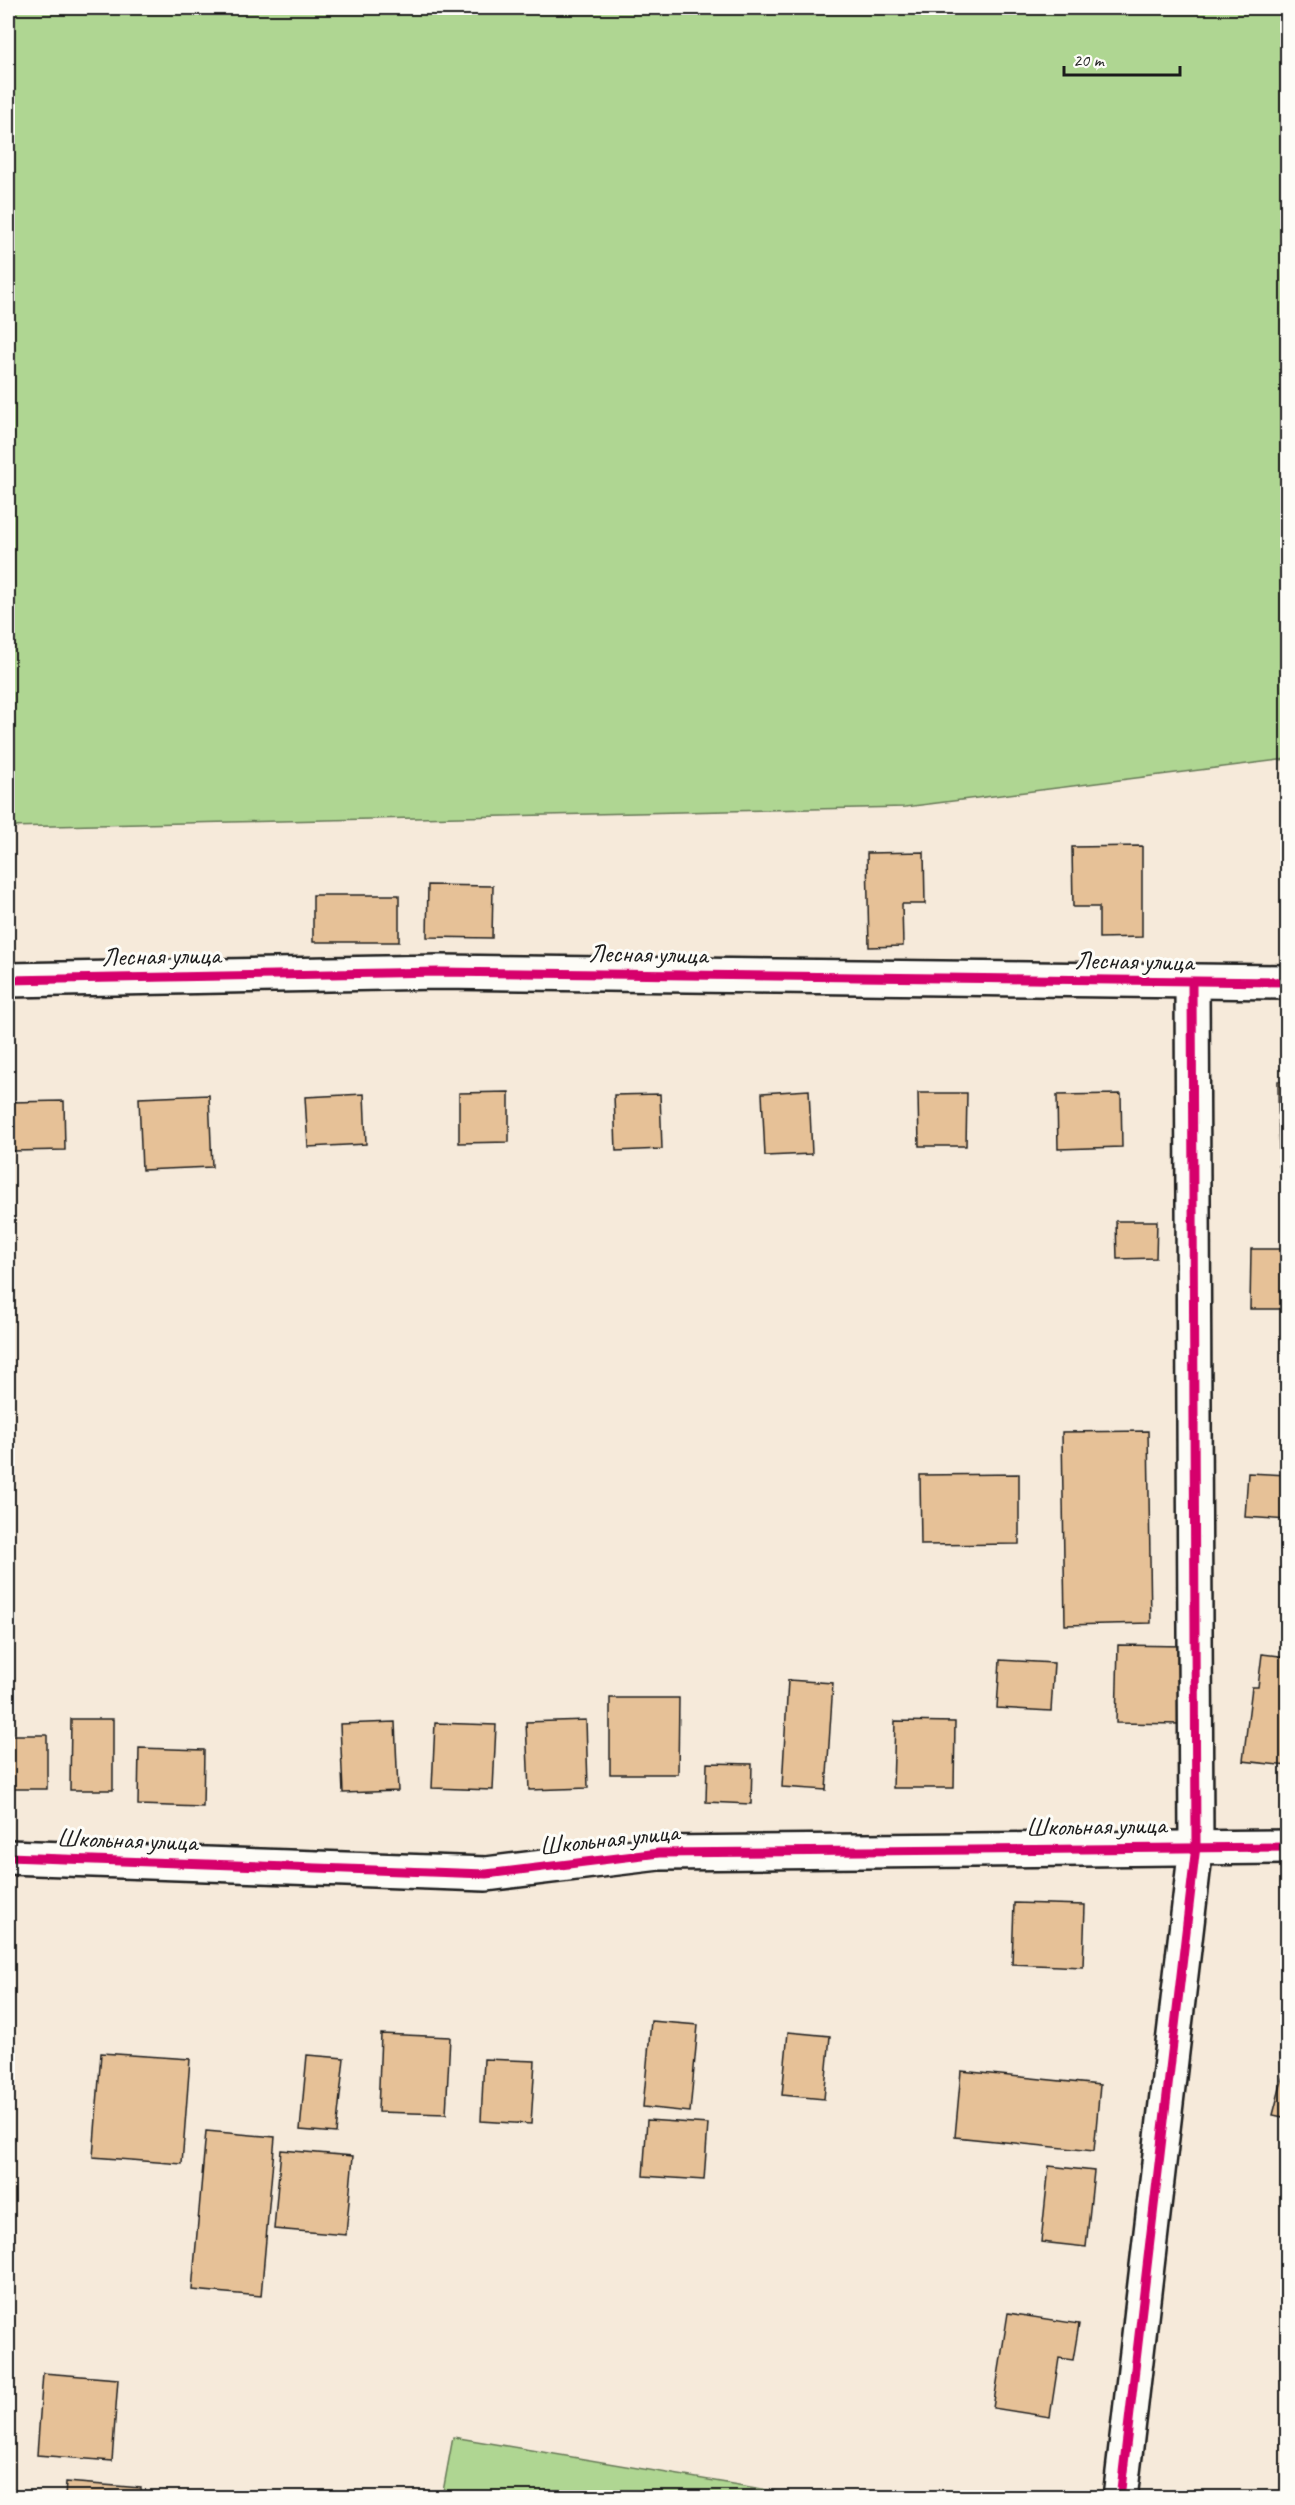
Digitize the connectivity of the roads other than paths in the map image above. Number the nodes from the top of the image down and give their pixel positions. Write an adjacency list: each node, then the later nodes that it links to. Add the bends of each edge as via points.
1 (8, 980): 2 (street, Лесная улица, via 440,972)
2 (1192, 982): 3 (street, Лесная улица); 4 (street)
3 (1287, 982)
4 (1196, 1846): 5 (street, Школьная улица); 6 (street, Школьная улица, via 659,1853 486,1874); 7 (street)
5 (1287, 1847)
6 (8, 1857)
7 (1120, 2498)

